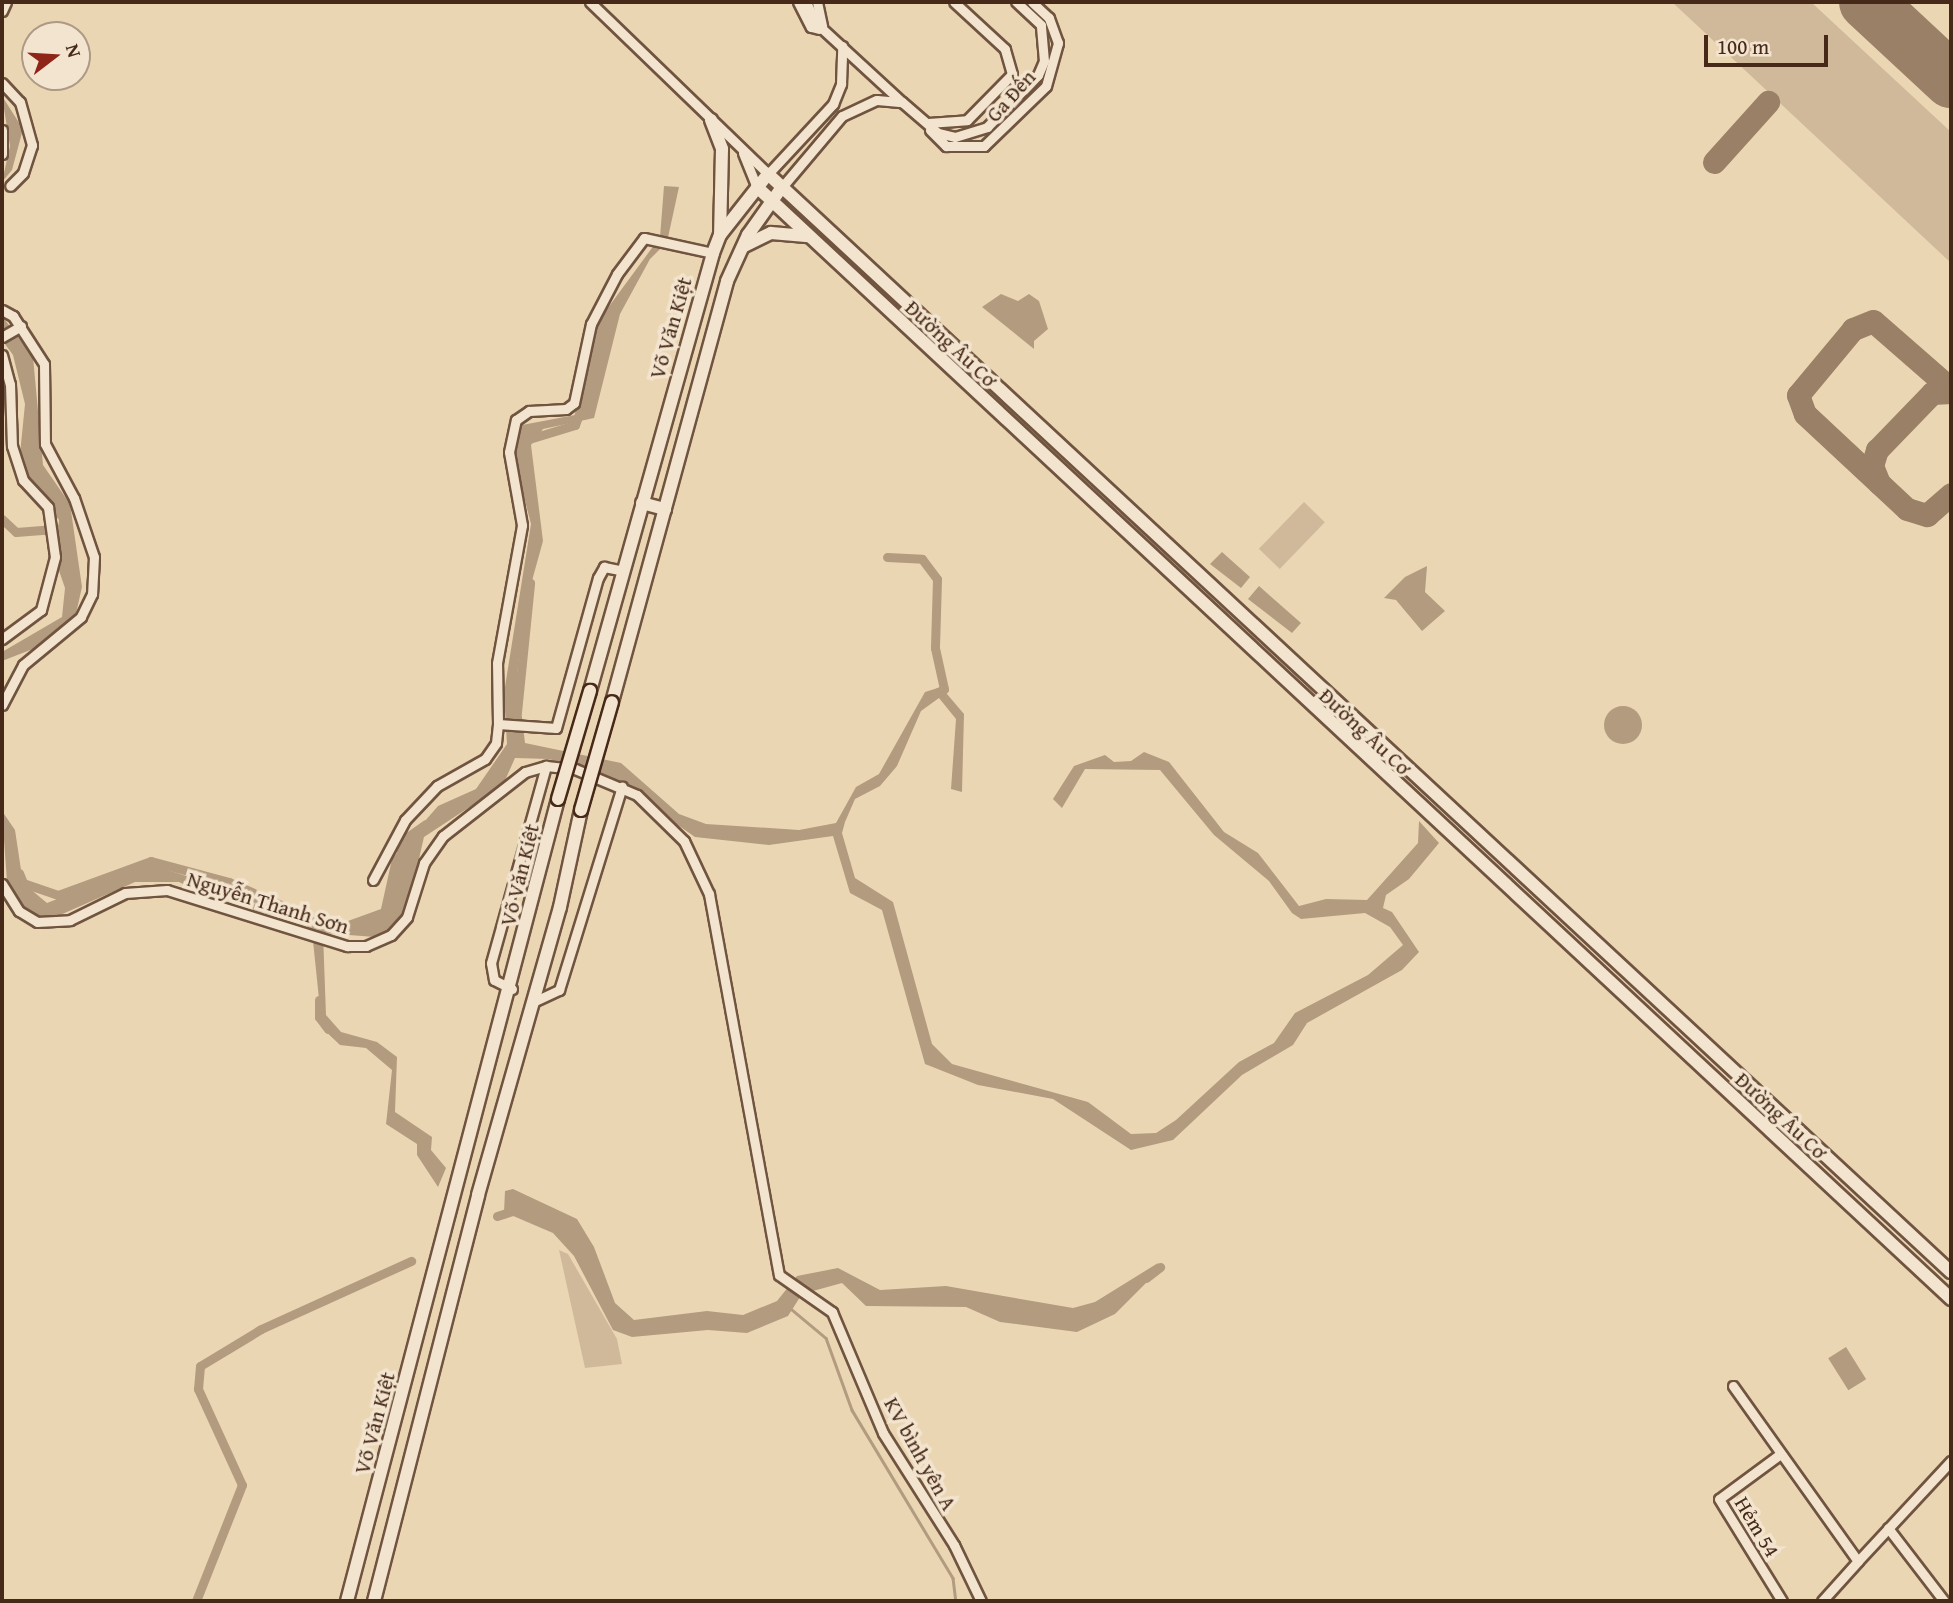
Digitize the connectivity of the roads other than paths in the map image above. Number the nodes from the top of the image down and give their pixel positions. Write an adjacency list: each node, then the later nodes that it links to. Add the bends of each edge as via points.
1 (6, 2): 9 (street)
2 (590, 2): 14 (street)
3 (798, 2): 10 (street, via 811,27)
4 (806, 2): 10 (street)
5 (817, 2): 10 (street)
6 (954, 2): 15 (street, via 1005,49 1012,74 967,120)
7 (1016, 2): 15 (street, via 1041,25 1046,41 1038,75 978,131 955,137)
8 (1032, 2): 15 (street, Ga Đến, via 1049,18 1058,43 1046,86 984,146 946,146)
9 (2, 12)
10 (824, 31): 11 (street)
11 (842, 46): 13 (street); 19 (street, via 841,84 833,104)
12 (2, 83): 20 (street, via 20,102 32,145 27,165)
13 (902, 102): 15 (street); 22 (street, via 877,100 842,116 825,130)
14 (711, 120): 17 (street); 24 (street, via 724,174 717,210)
15 (926, 122)
16 (2, 130): 18 (street)
17 (743, 152): 19 (street); 21 (street)
18 (2, 154)
19 (768, 174): 21 (street, Võ Văn Kiệt); 22 (street, Đường Âu Cơ)
20 (10, 186)
21 (757, 187): 23 (street, Đường Âu Cơ); 24 (street, Võ Văn Kiệt)
22 (782, 187): 23 (street, Võ Văn Kiệt); 28 (street, Đường Âu Cơ)
23 (772, 201): 25 (street, Đường Âu Cơ); 26 (street, Võ Văn Kiệt)
24 (720, 235): 27 (street, Võ Văn Kiệt)
25 (809, 236): 26 (street, via 771,233); 30 (street, Đường Âu Cơ)
26 (739, 251): 35 (street, Võ Văn Kiệt)
27 (713, 253): 34 (street, Võ Văn Kiệt); 39 (street, via 645,238 601,302 582,350 574,403 566,409 529,411 514,426 509,452 522,525 497,663)
28 (905, 307): 30 (street); 44 (street, Đường Âu Cơ)
29 (2, 310): 31 (street)
30 (895, 318): 45 (street, Đường Âu Cơ)
31 (18, 328): 32 (street); 38 (street, via 46,370 47,452 74,498 93,567 92,594 81,617 23,665)
32 (2, 337)
33 (2, 355): 37 (street, via 10,378 10,429 18,470 44,502 53,530 48,596 36,616)
34 (642, 503): 35 (street); 36 (street, Võ Văn Kiệt)
35 (665, 509): 47 (street, Võ Văn Kiệt, bridge)
36 (624, 571): 39 (street, via 604,567 598,578 558,726 547,730); 46 (street, Võ Văn Kiệt, bridge, via 558,799)
37 (2, 639)
38 (2, 705)
39 (501, 724): 42 (street, via 485,759 437,786 405,820)
40 (547, 766): 41 (street, via 575,769); 43 (street, Nguyễn Thanh Sơn, via 526,772 443,836 424,863 407,917 391,934 356,947 155,889 119,895 63,922 37,922 19,911); 46 (street, via 491,963 494,980)
41 (622, 787): 47 (street, via 559,990); 59 (street, KV bình yên A, via 684,841 709,894 784,1281 835,1318 883,1433 954,1545)
42 (373, 880)
43 (2, 884)
44 (1546, 899): 45 (street); 48 (street, Đường Âu Cơ)
45 (1534, 914): 49 (street, Đường Âu Cơ)
46 (512, 989): 50 (street, Võ Văn Kiệt)
47 (533, 1002): 51 (street, Võ Văn Kiệt)
48 (1951, 1272)
49 (1951, 1299)
50 (408, 1374): 51 (street); 57 (street, Võ Văn Kiệt)
51 (429, 1382): 58 (street, Võ Văn Kiệt)
52 (1733, 1386): 53 (street)
53 (1779, 1455): 56 (street); 60 (street, Hẻm 54, via 1719,1499)
54 (1951, 1461): 55 (street)
55 (1888, 1528): 56 (street); 62 (street)
56 (1858, 1561): 61 (street)
57 (347, 1601)
58 (374, 1601)
59 (981, 1601)
60 (1782, 1601)
61 (1822, 1601)
62 (1944, 1601)

